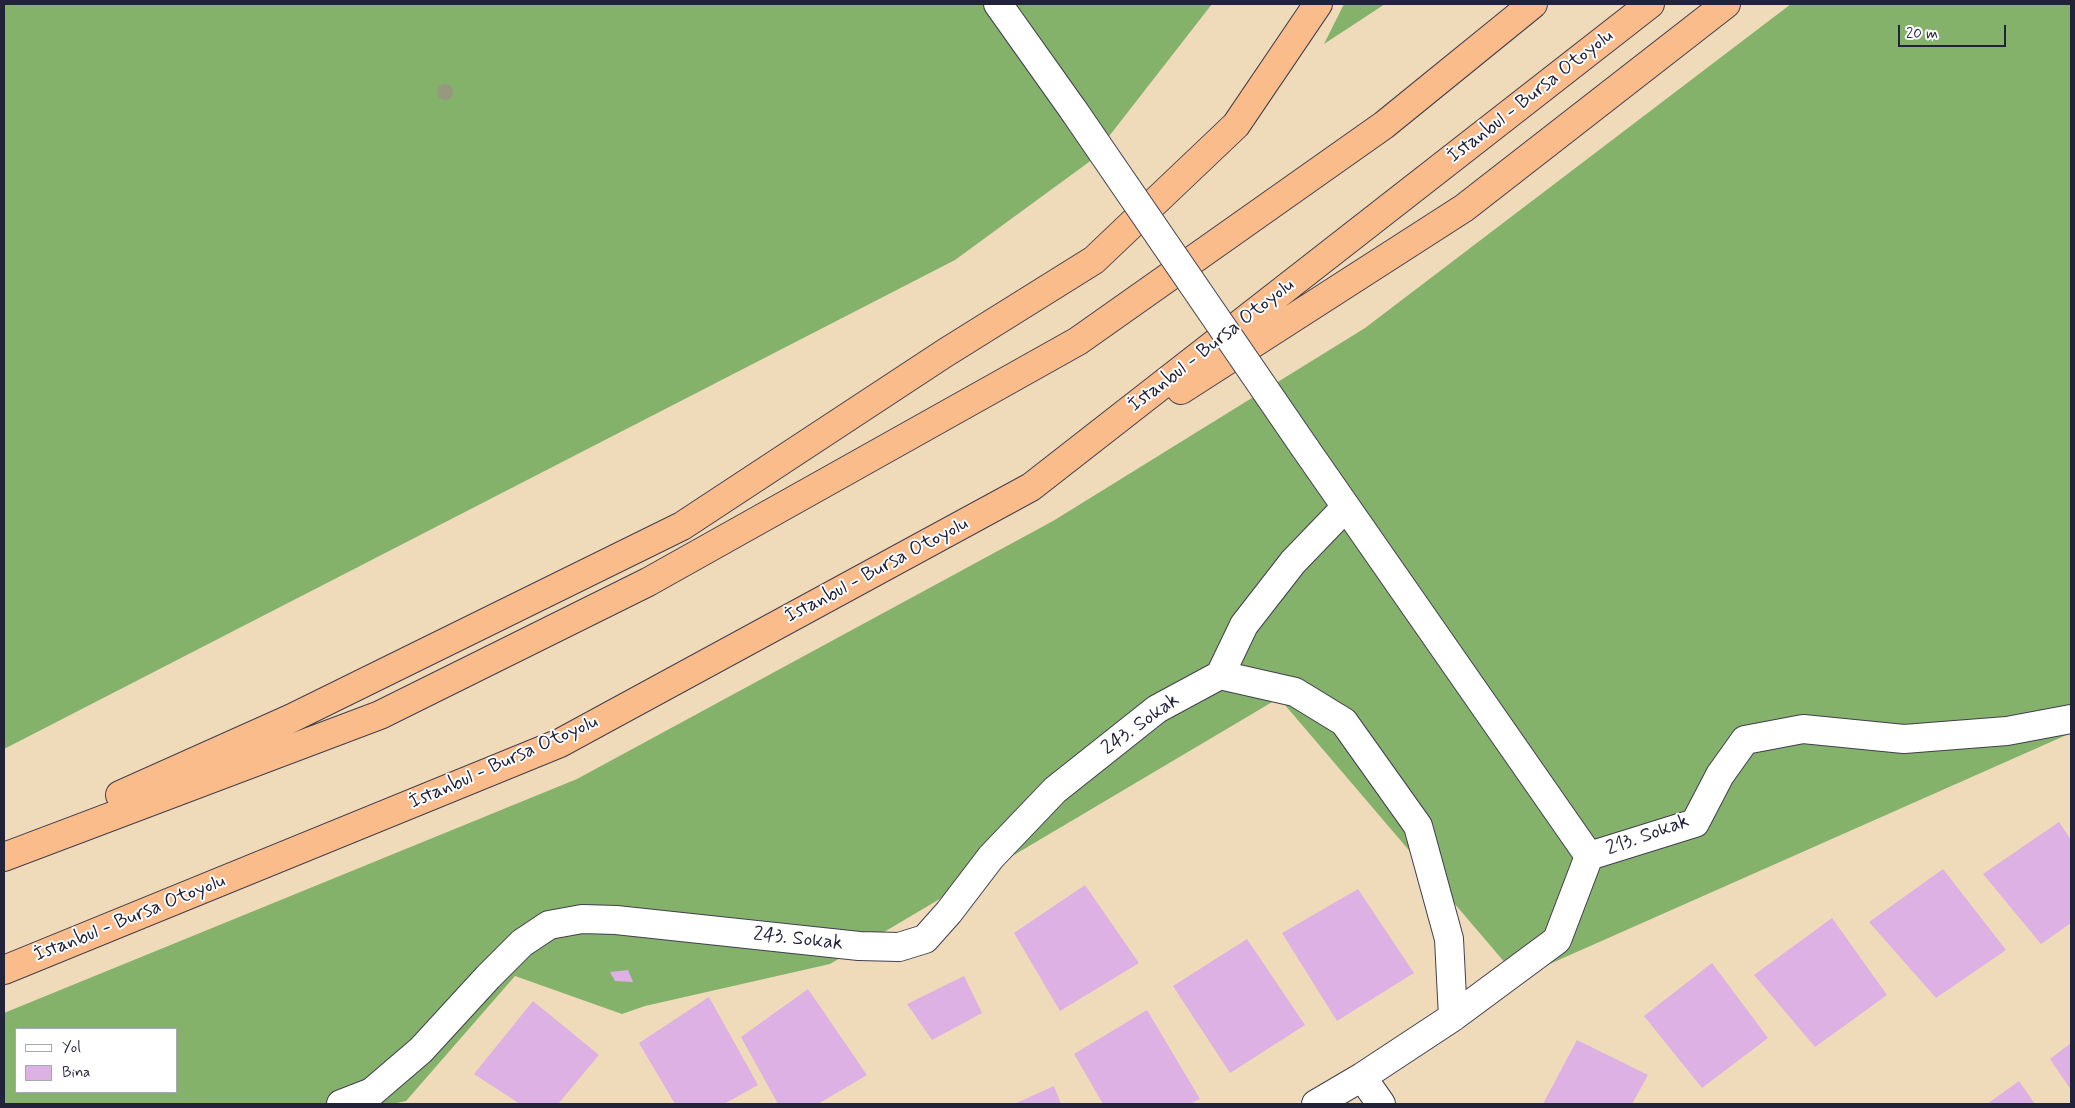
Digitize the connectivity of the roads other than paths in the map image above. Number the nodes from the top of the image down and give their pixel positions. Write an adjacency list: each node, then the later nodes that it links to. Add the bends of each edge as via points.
1 (998, 4): 7 (street, bridge)
2 (1318, 4): 10 (highway, via 1236,125 1094,260 945,353 682,526 292,718)
3 (1533, 4): 12 (highway, via 1384,125 1078,341 648,582 380,715)
4 (1650, 4): 6 (highway, İstanbul - Bursa Otoyolu)
5 (1726, 4): 6 (highway, via 1464,208)
6 (1031, 487): 13 (highway, İstanbul - Bursa Otoyolu, via 560,743)
7 (1346, 507): 8 (street, via 1293,562 1244,625); 11 (street)
8 (1220, 675): 14 (street, via 1295,692 1344,722 1418,826 1449,940); 16 (street, 243. Sokak, via 1157,709 1055,790 991,857 925,939 899,947 867,946 616,920 582,919 550,924 522,943 421,1050 372,1092)
9 (2071, 719): 11 (street, 213. Sokak, via 2007,731 1904,739 1803,729 1745,740 1720,775 1695,823)
10 (4, 847)
11 (1589, 856): 14 (street, 213. Sokak, via 1557,940)
12 (4, 857)
13 (4, 970)
14 (1453, 1017): 15 (street, 213. Sokak)
15 (1362, 1077): 17 (street, 213. Sokak); 18 (street)
16 (341, 1104)
17 (1316, 1104)
18 (1381, 1104)

